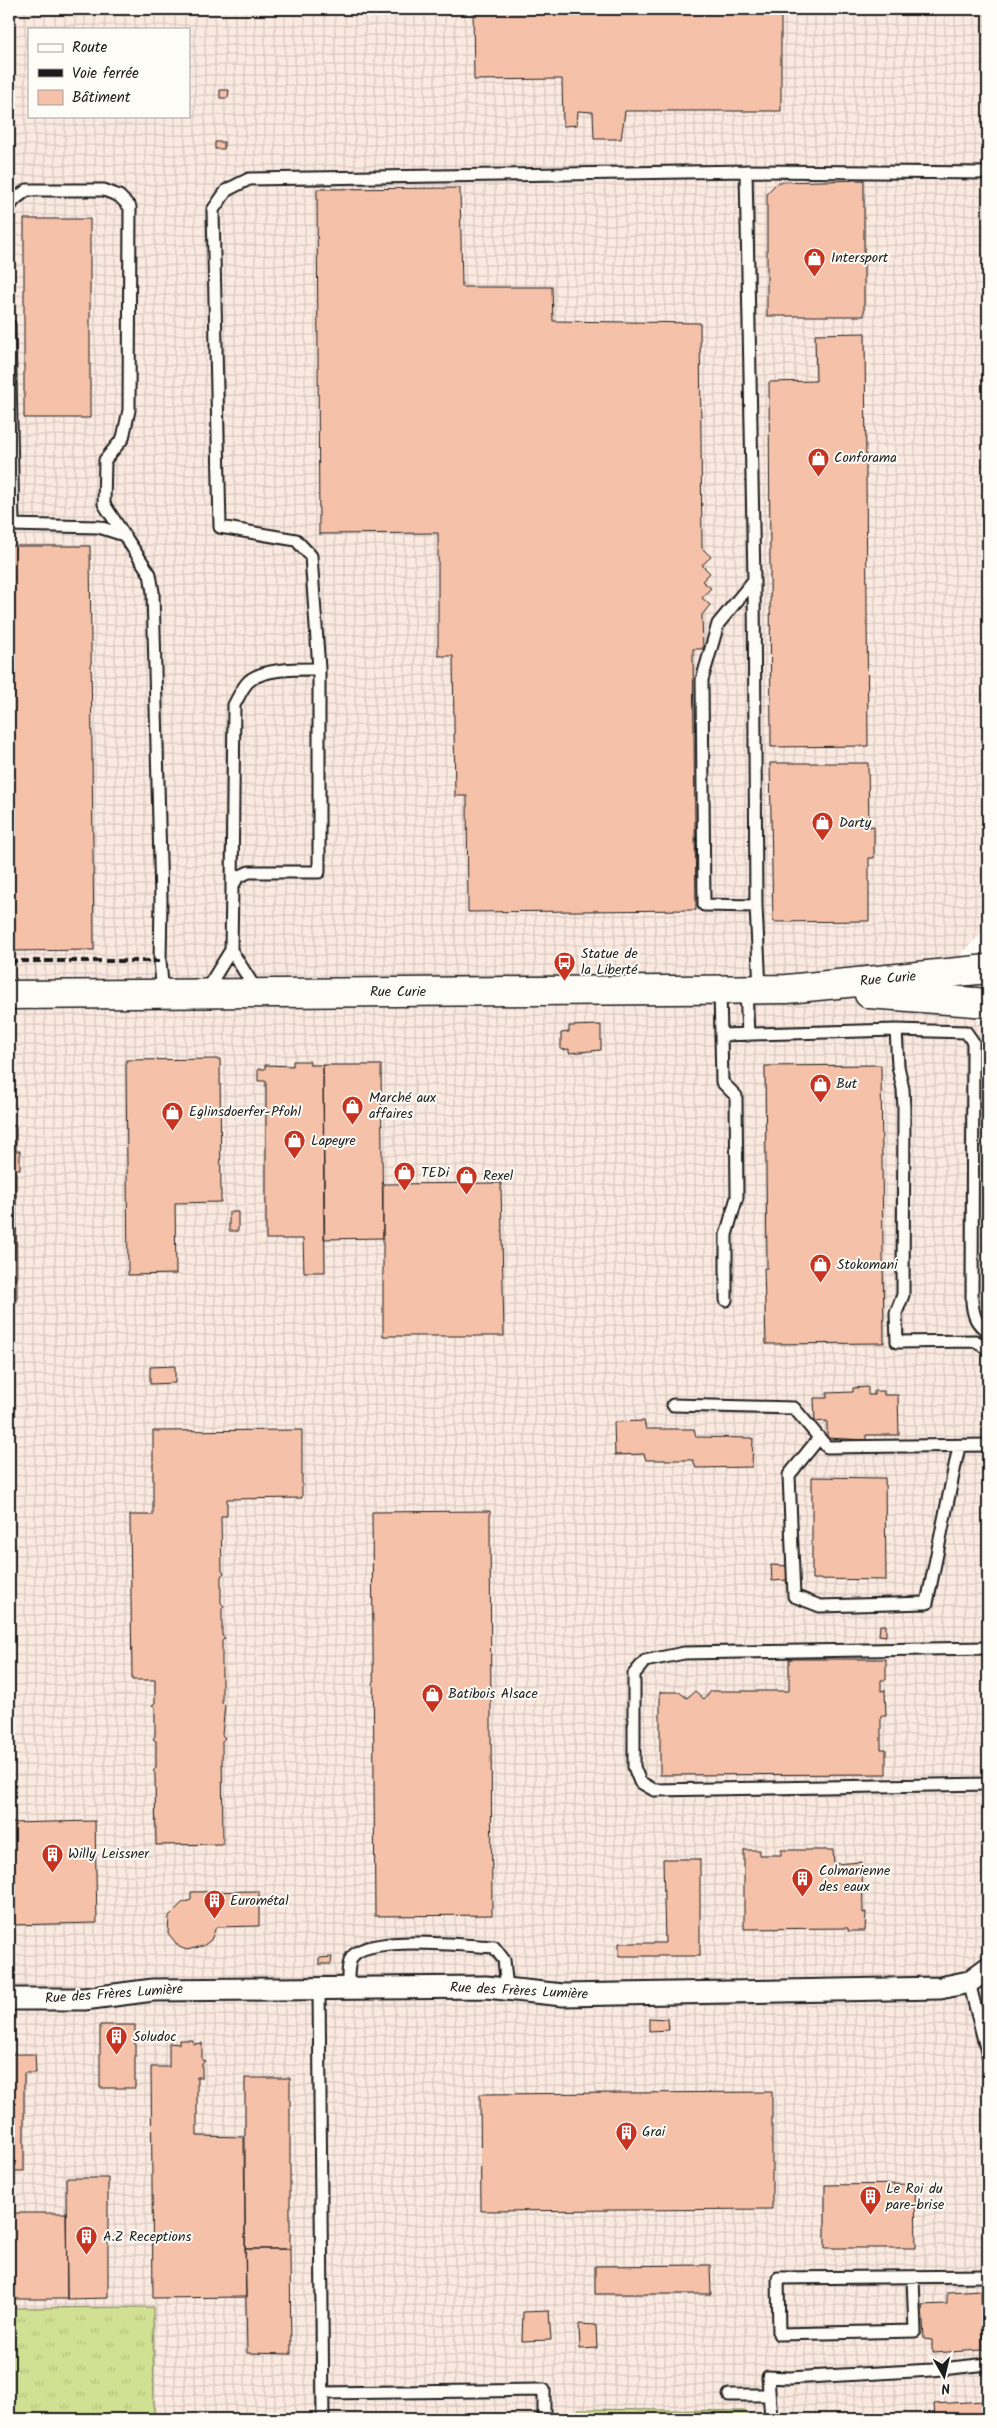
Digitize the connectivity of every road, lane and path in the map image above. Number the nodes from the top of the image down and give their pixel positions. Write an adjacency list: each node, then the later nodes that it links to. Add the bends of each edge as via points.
1 (746, 172): 2 (lane); 7 (lane); 8 (lane, via 248,179 228,190 213,210 220,527 296,540 311,556)
2 (988, 173)
3 (11, 202): 6 (lane, via 26,190 104,190 119,196 130,206 129,410 123,438 105,460 104,504)
4 (9, 325): 5 (lane)
5 (11, 525): 6 (lane, via 99,527)
6 (124, 535): 17 (lane, via 150,574 153,592)
7 (754, 580): 10 (lane); 10 (lane, via 718,624 702,680 704,905)
8 (319, 669): 9 (lane, via 291,669 249,681 234,705); 9 (lane, via 319,872 249,872 238,877)
9 (232, 887): 11 (lane)
10 (756, 906): 13 (lane)
11 (231, 950): 16 (lane); 18 (lane)
12 (988, 969): 14 (main road, Rue Curie)
13 (753, 989): 14 (main road, Rue Curie); 15 (main road, Rue Curie); 23 (lane)
14 (787, 989): 20 (main road, Rue Curie)
15 (720, 990): 16 (main road, Rue Curie); 22 (lane)
16 (259, 993): 18 (main road, Rue Curie)
17 (163, 994): 18 (main road, Rue Curie); 19 (main road, Rue Curie)
18 (204, 994)
19 (9, 995)
20 (988, 1003)
21 (896, 1030): 23 (lane); 25 (lane, via 966,1032 973,1042 972,1306 979,1326); 26 (lane, via 903,1089 903,1295 896,1313 897,1342 975,1341)
22 (721, 1035): 23 (lane); 24 (lane, via 722,1082 736,1096 737,1197 726,1235)
23 (748, 1035)
24 (726, 1300)
25 (988, 1331)
26 (988, 1349)
27 (674, 1405): 28 (lane, via 794,1408)
28 (820, 1438): 30 (lane, via 827,1447); 30 (lane, via 789,1475 794,1596 820,1606 928,1603)
29 (988, 1445): 30 (lane)
30 (959, 1446)
31 (988, 1648): 32 (lane, via 684,1653 645,1661 634,1674 634,1767 640,1782 654,1790)
32 (988, 1784)
33 (988, 1968): 34 (street)
34 (969, 1982): 37 (street, Rue des Frères Lumière, via 940,1988 669,1994 563,1995); 39 (lane)
35 (319, 1988): 36 (street, Rue des Frères Lumière); 38 (street, Rue des Frères Lumière, via 153,1990 84,1999); 44 (lane)
36 (348, 1988): 37 (street, Rue des Frères Lumière); 37 (lane, via 351,1958 360,1949 390,1942 494,1947 504,1960)
37 (507, 1989)
38 (9, 1999)
39 (985, 2032): 40 (lane)
40 (988, 2056)
41 (988, 2276): 42 (lane, via 778,2278 779,2334 915,2331)
42 (913, 2278)
43 (988, 2364): 46 (lane, via 932,2370 768,2377)
44 (322, 2392): 47 (lane); 48 (lane, via 544,2390)
45 (729, 2395): 46 (lane)
46 (769, 2395): 49 (lane)
47 (323, 2419)
48 (544, 2419)
49 (771, 2419)

